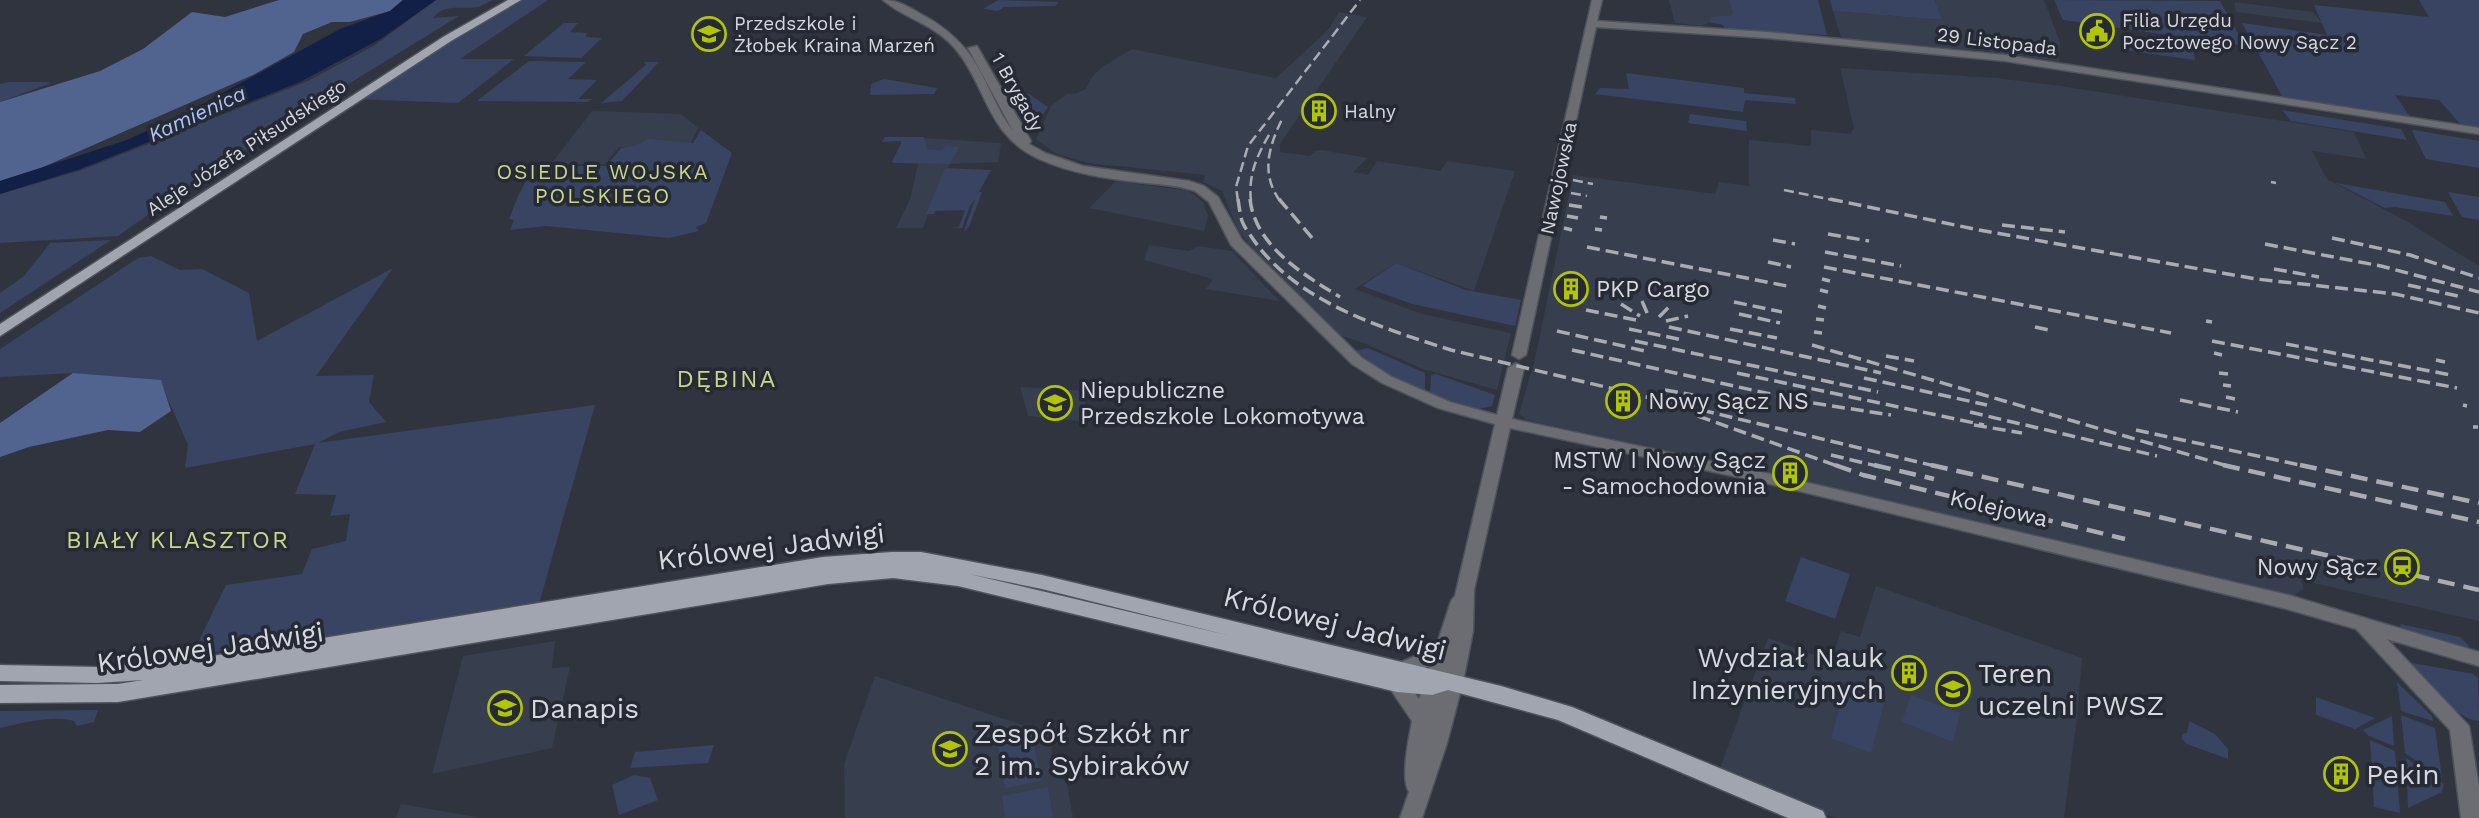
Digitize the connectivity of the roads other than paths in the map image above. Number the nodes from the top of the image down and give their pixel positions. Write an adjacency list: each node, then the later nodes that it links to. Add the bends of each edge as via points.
1 (500, 0): 11 (main road, Aleje Józefa Piłsudskiego)
2 (516, 0): 12 (main road, Aleje Józefa Piłsudskiego, via 447,39)
3 (888, 0): 8 (street, 1 Brygady, via 957,44)
4 (902, 0): 7 (street, 1 Brygady, via 968,41)
5 (1597, 0): 6 (street, Nawojowska)
6 (1591, 24): 9 (street, 29 Listopada, via 1767,34 2005,58); 15 (street, Nawojowska)
7 (1000, 94): 8 (street); 10 (street, 1 Brygady)
8 (987, 96): 10 (street, 1 Brygady, via 1003,125)
9 (2479, 131)
10 (1031, 151): 15 (street, Kolejowa, via 1072,166 1207,191 1250,258 1357,361 1423,397)
11 (121, 239): 12 (main road); 13 (main road, Aleje Józefa Piłsudskiego)
12 (139, 240): 14 (main road, Aleje Józefa Piłsudskiego)
13 (0, 317)
14 (0, 331)
15 (1504, 422): 16 (street, Nawojowska); 17 (street, Kolejowa, via 1770,478 2288,602)
16 (1465, 590): 18 (street, Nawojowska); 22 (street, Nawojowska, via 1463,631)
17 (2361, 624): 19 (street, Kolejowa); 27 (street, via 2459,726)
18 (1443, 652): 21 (street); 22 (street, Nawojowska)
19 (2479, 659)
20 (0, 673): 21 (main road, Królowej Jadwigi, via 97,675 175,670 810,566 920,559 1042,582)
21 (1401, 676): 22 (main road, Królowej Jadwigi); 23 (main road, Królowej Jadwigi, via 958,579 893,572 828,577 118,693); 24 (street)
22 (1440, 682): 24 (street, Nawojowska); 25 (street, Nawojowska, via 1437,743); 26 (main road, Królowej Jadwigi, via 1564,713)
23 (0, 694)
24 (1423, 720): 25 (street, Nawojowska)
25 (1413, 810)
26 (1814, 818)
27 (2472, 818)

